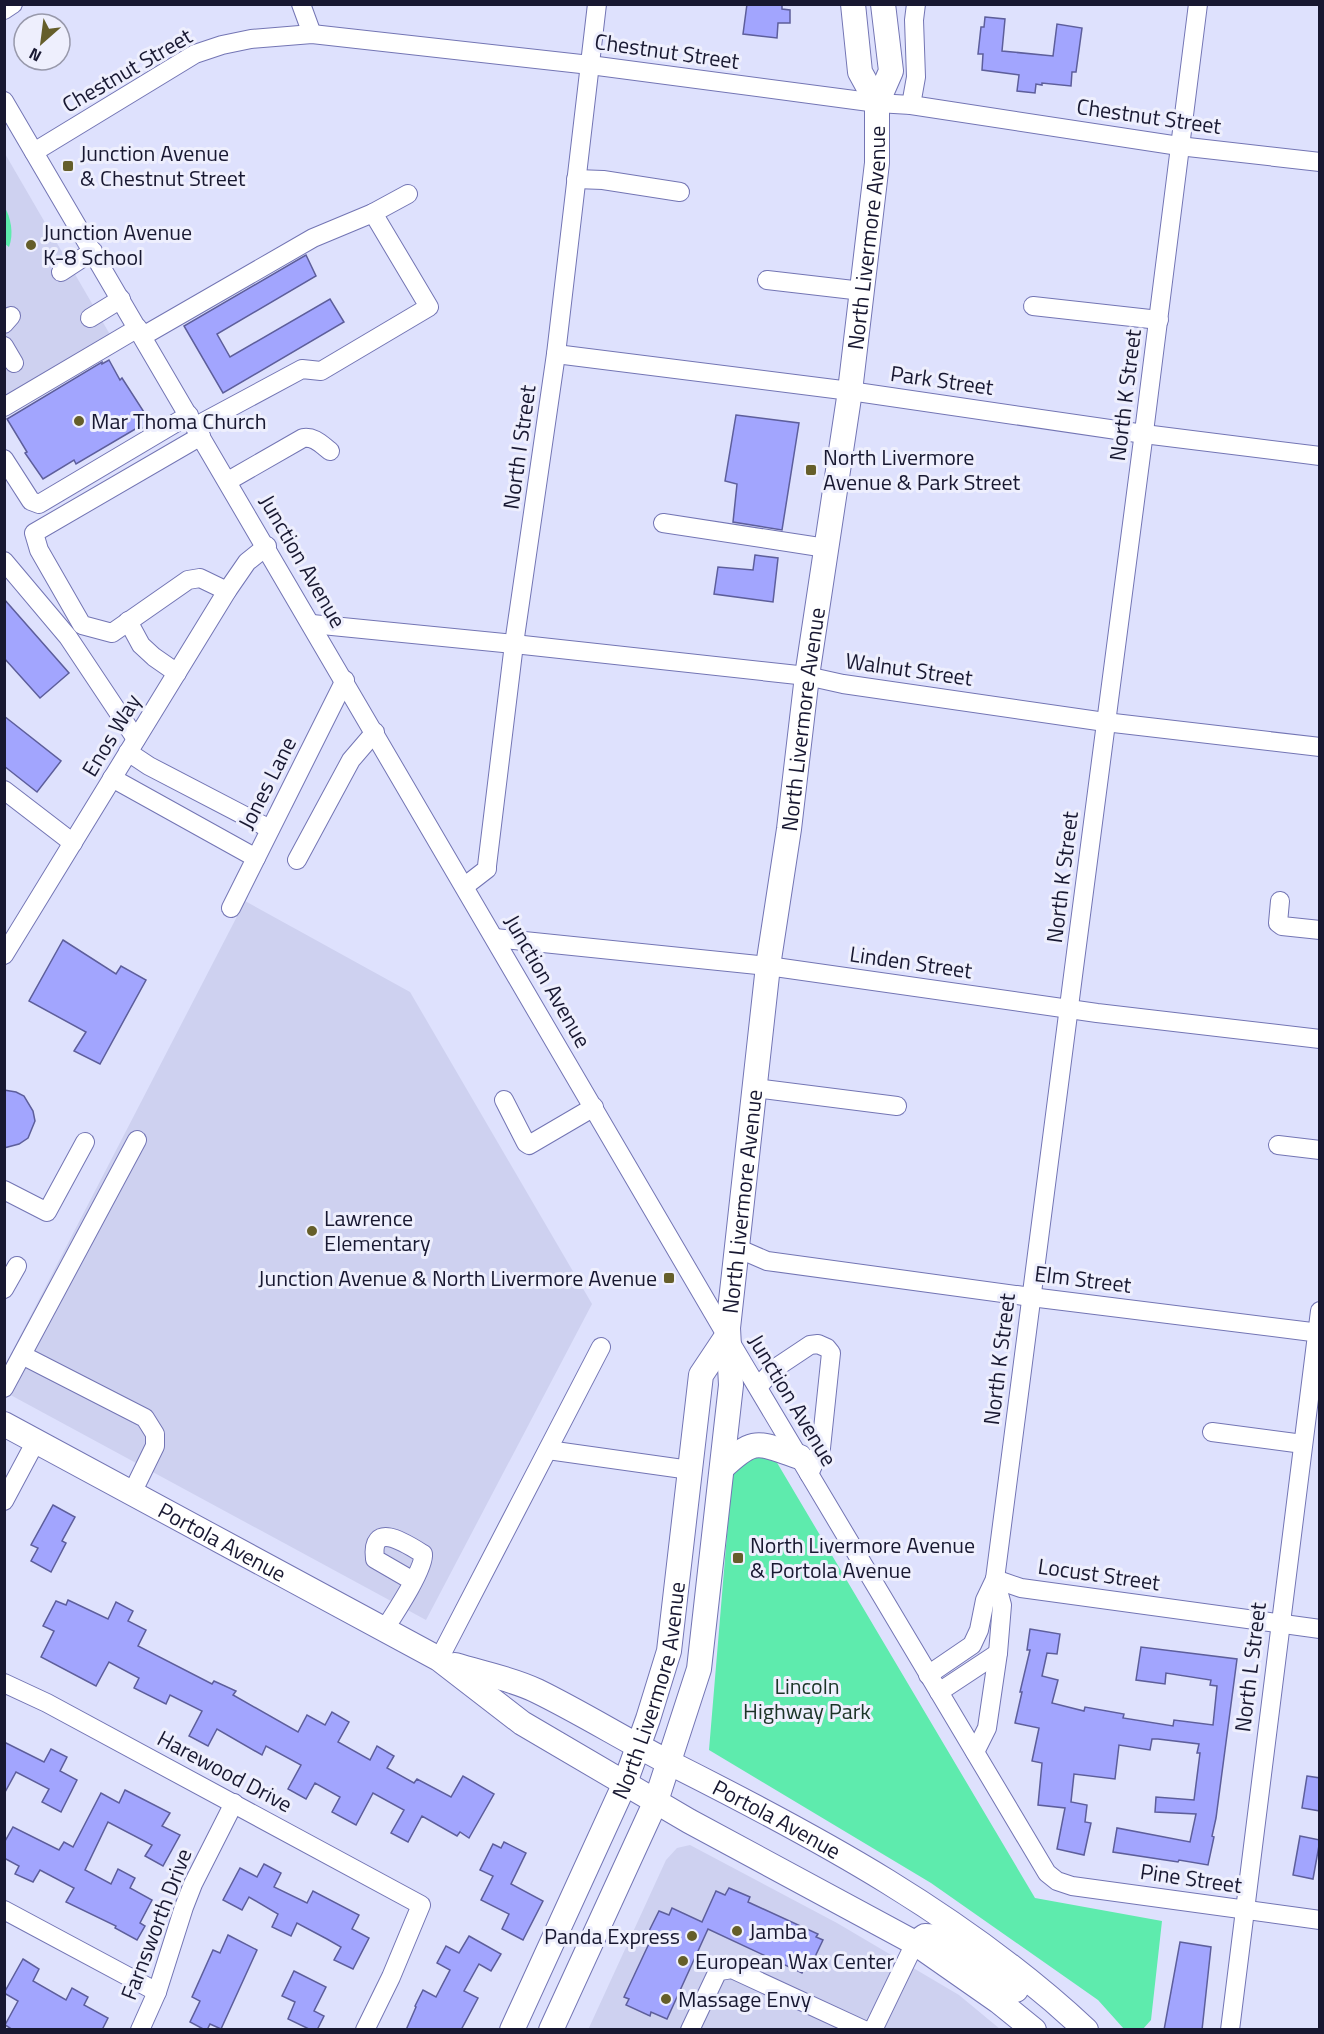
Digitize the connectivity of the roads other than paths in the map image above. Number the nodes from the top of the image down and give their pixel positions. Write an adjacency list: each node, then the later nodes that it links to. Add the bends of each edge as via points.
1 (13, 4): 8 (street)
2 (301, 4): 9 (street)
3 (597, 4): 10 (street, North I Street)
4 (853, 4): 12 (main road, North Livermore Avenue, via 860,72)
5 (883, 4): 12 (main road, North Livermore Avenue, via 891,71)
6 (916, 4): 13 (street, North Livermore Avenue, via 916,77)
7 (1198, 4): 14 (street, North K Street)
8 (4, 10)
9 (312, 34): 10 (street, Chestnut Street); 15 (street, Chestnut Street, via 251,39 195,54)
10 (590, 65): 12 (street, Chestnut Street); 17 (street, North I Street)
11 (4, 101): 15 (street, Junction Avenue)
12 (877, 103): 13 (street, Chestnut Street); 24 (main road, North Livermore Avenue, via 877,163)
13 (911, 105): 14 (street, Chestnut Street)
14 (1179, 146): 16 (street, Chestnut Street); 28 (street, North K Street)
15 (34, 152): 21 (street, Junction Avenue)
16 (1320, 162)
17 (576, 180): 18 (street, via 603,180); 31 (street, North I Street)
18 (680, 192)
19 (408, 194): 20 (street)
20 (373, 213): 29 (street, via 313,238); 35 (street, via 429,307 321,371 302,369)
21 (93, 251): 22 (street); 25 (street, Junction Avenue)
22 (61, 272)
23 (767, 280): 24 (street)
24 (862, 291): 33 (main road, North Livermore Avenue)
25 (122, 299): 27 (street); 29 (street, Junction Avenue)
26 (1033, 306): 28 (street)
27 (90, 318)
28 (1159, 320): 36 (street, North K Street)
29 (141, 332): 34 (street); 35 (street, Junction Avenue)
30 (4, 346): 32 (street)
31 (556, 354): 33 (street, Park Street); 48 (street, North I Street)
32 (14, 363)
33 (849, 391): 36 (street, Park Street); 43 (main road, North Livermore Avenue)
34 (4, 407)
35 (195, 426): 39 (street, via 39,504 31,501); 40 (street, Junction Avenue); 46 (street, via 34,533 39,550 82,625 112,633)
36 (1144, 434): 38 (street, Park Street); 52 (street, North K Street)
37 (330, 451): 40 (street, via 309,437 303,438)
38 (1320, 456)
39 (4, 459)
40 (228, 481): 42 (street, Junction Avenue)
41 (663, 523): 43 (street)
42 (267, 546): 45 (street, Enos Way, via 247,562); 47 (street, Junction Avenue)
43 (826, 548): 50 (main road, North Livermore Avenue)
44 (4, 561): 54 (street, via 68,637)
45 (227, 591): 46 (street, via 200,578 188,580); 49 (street, Enos Way)
46 (128, 621): 49 (street, via 141,645)
47 (312, 624): 48 (street, Walnut Street); 51 (street, Junction Avenue)
48 (514, 644): 50 (street, Walnut Street); 62 (street, North I Street, via 487,869)
49 (177, 673): 54 (street, Enos Way)
50 (807, 676): 52 (street, Walnut Street); 68 (main road, North Livermore Avenue)
51 (345, 680): 53 (street, Junction Avenue); 58 (street, Jones Lane)
52 (1105, 722): 55 (street, Walnut Street); 69 (street, North K Street)
53 (375, 732): 61 (street, via 351,760); 62 (street, Junction Avenue)
54 (132, 746): 56 (street, Enos Way); 58 (street, via 149,766)
55 (1320, 747)
56 (112, 778): 59 (street, Enos Way); 60 (street)
57 (4, 790): 59 (street)
58 (270, 829): 60 (street, Jones Lane)
59 (73, 843): 67 (street, Enos Way)
60 (256, 858): 64 (street, Jones Lane)
61 (297, 860)
62 (465, 886): 66 (street, Junction Avenue)
63 (1280, 901): 65 (street, via 1278,923 1282,926)
64 (231, 908)
65 (1320, 930)
66 (495, 938): 68 (street, Linden Street); 74 (street, Junction Avenue)
67 (4, 955)
68 (768, 966): 69 (street, Linden Street); 71 (main road, North Livermore Avenue)
69 (1070, 1010): 70 (street, Linden Street); 83 (street, North K Street)
70 (1320, 1039)
71 (755, 1088): 73 (street); 80 (main road, North Livermore Avenue)
72 (504, 1100): 74 (street, via 530,1145)
73 (897, 1106)
74 (594, 1107): 86 (street, Junction Avenue)
75 (137, 1140): 88 (street)
76 (85, 1142): 79 (street, via 47,1212)
77 (1278, 1145): 78 (street)
78 (1320, 1150)
79 (4, 1190)
80 (737, 1248): 83 (street, Elm Street, via 767,1261); 86 (main road, North Livermore Avenue)
81 (17, 1266): 82 (street)
82 (4, 1289)
83 (1031, 1297): 85 (street, Elm Street); 101 (street, North K Street)
84 (1320, 1311): 85 (street, North L Street)
85 (1318, 1332): 94 (street, North L Street)
86 (727, 1336): 89 (street, Junction Avenue); 97 (main road, North Livermore Avenue, via 731,1385); 98 (main road, North Livermore Avenue, via 701,1375)
87 (601, 1347): 95 (street)
88 (22, 1355): 90 (street); 99 (street, via 146,1418 155,1434 155,1446)
89 (758, 1387): 96 (street, Junction Avenue); 96 (street, via 774,1369 810,1345 818,1344 831,1353 821,1448)
90 (4, 1388)
91 (4, 1424): 93 (main road, Portola Avenue)
92 (1212, 1432): 94 (street)
93 (36, 1441): 99 (main road, Portola Avenue); 100 (street)
94 (1303, 1444): 103 (street, North L Street)
95 (548, 1450): 98 (street); 107 (street)
96 (804, 1466): 97 (main road, via 764,1445 753,1445 741,1450); 108 (street, Junction Avenue)
97 (722, 1468): 113 (main road, North Livermore Avenue, via 699,1669)
98 (690, 1470): 111 (main road, North Livermore Avenue, via 669,1651)
99 (132, 1493): 105 (main road, Portola Avenue)
100 (4, 1501)
101 (995, 1579): 103 (street, Locust Street, via 1021,1588); 106 (street, North K Street, via 1002,1605); 108 (street, via 972,1645)
102 (412, 1581): 105 (street)
103 (1280, 1622): 104 (street, Locust Street); 119 (street, North L Street)
104 (1320, 1629)
105 (384, 1630): 107 (main road, Portola Avenue)
106 (998, 1653): 110 (street); 112 (street, North K Street, via 987,1728)
107 (439, 1659): 111 (main road, Portola Avenue, via 535,1690); 114 (main road, Portola Avenue, via 522,1723)
108 (928, 1675): 110 (street, Junction Avenue)
109 (4, 1683): 116 (street, Harewood Drive, via 47,1702)
110 (939, 1692): 112 (street, Junction Avenue)
111 (639, 1746): 113 (main road, Portola Avenue); 114 (main road, North Livermore Avenue)
112 (975, 1752): 117 (street, Junction Avenue, via 1047,1873)
113 (669, 1762): 115 (main road, North Livermore Avenue); 123 (main road, Portola Avenue, via 807,1834 914,1897 981,1943)
114 (625, 1783): 115 (main road, Portola Avenue); 126 (main road, North Livermore Avenue)
115 (656, 1801): 121 (main road, Portola Avenue); 127 (main road, North Livermore Avenue)
116 (234, 1803): 122 (street, Farnsworth Drive, via 190,1892); 125 (street, Harewood Drive, via 421,1905)
117 (1057, 1881): 119 (street, Pine Street)
118 (4, 1910): 122 (street)
119 (1245, 1910): 120 (street, Pine Street); 133 (street, North L Street)
120 (1320, 1920)
121 (915, 1943): 123 (main road, via 925,1936 939,1937 1011,1987); 130 (street); 131 (main road, Portola Avenue)
122 (157, 1992): 124 (street, Farnsworth Drive)
123 (1065, 2010): 132 (main road, Portola Avenue)
124 (140, 2030)
125 (365, 2030)
126 (512, 2030)
127 (551, 2030)
128 (690, 2030): 129 (street, via 716,1975 732,1969)
129 (864, 2030)
130 (873, 2030)
131 (1034, 2030)
132 (1086, 2030)
133 (1230, 2030)

